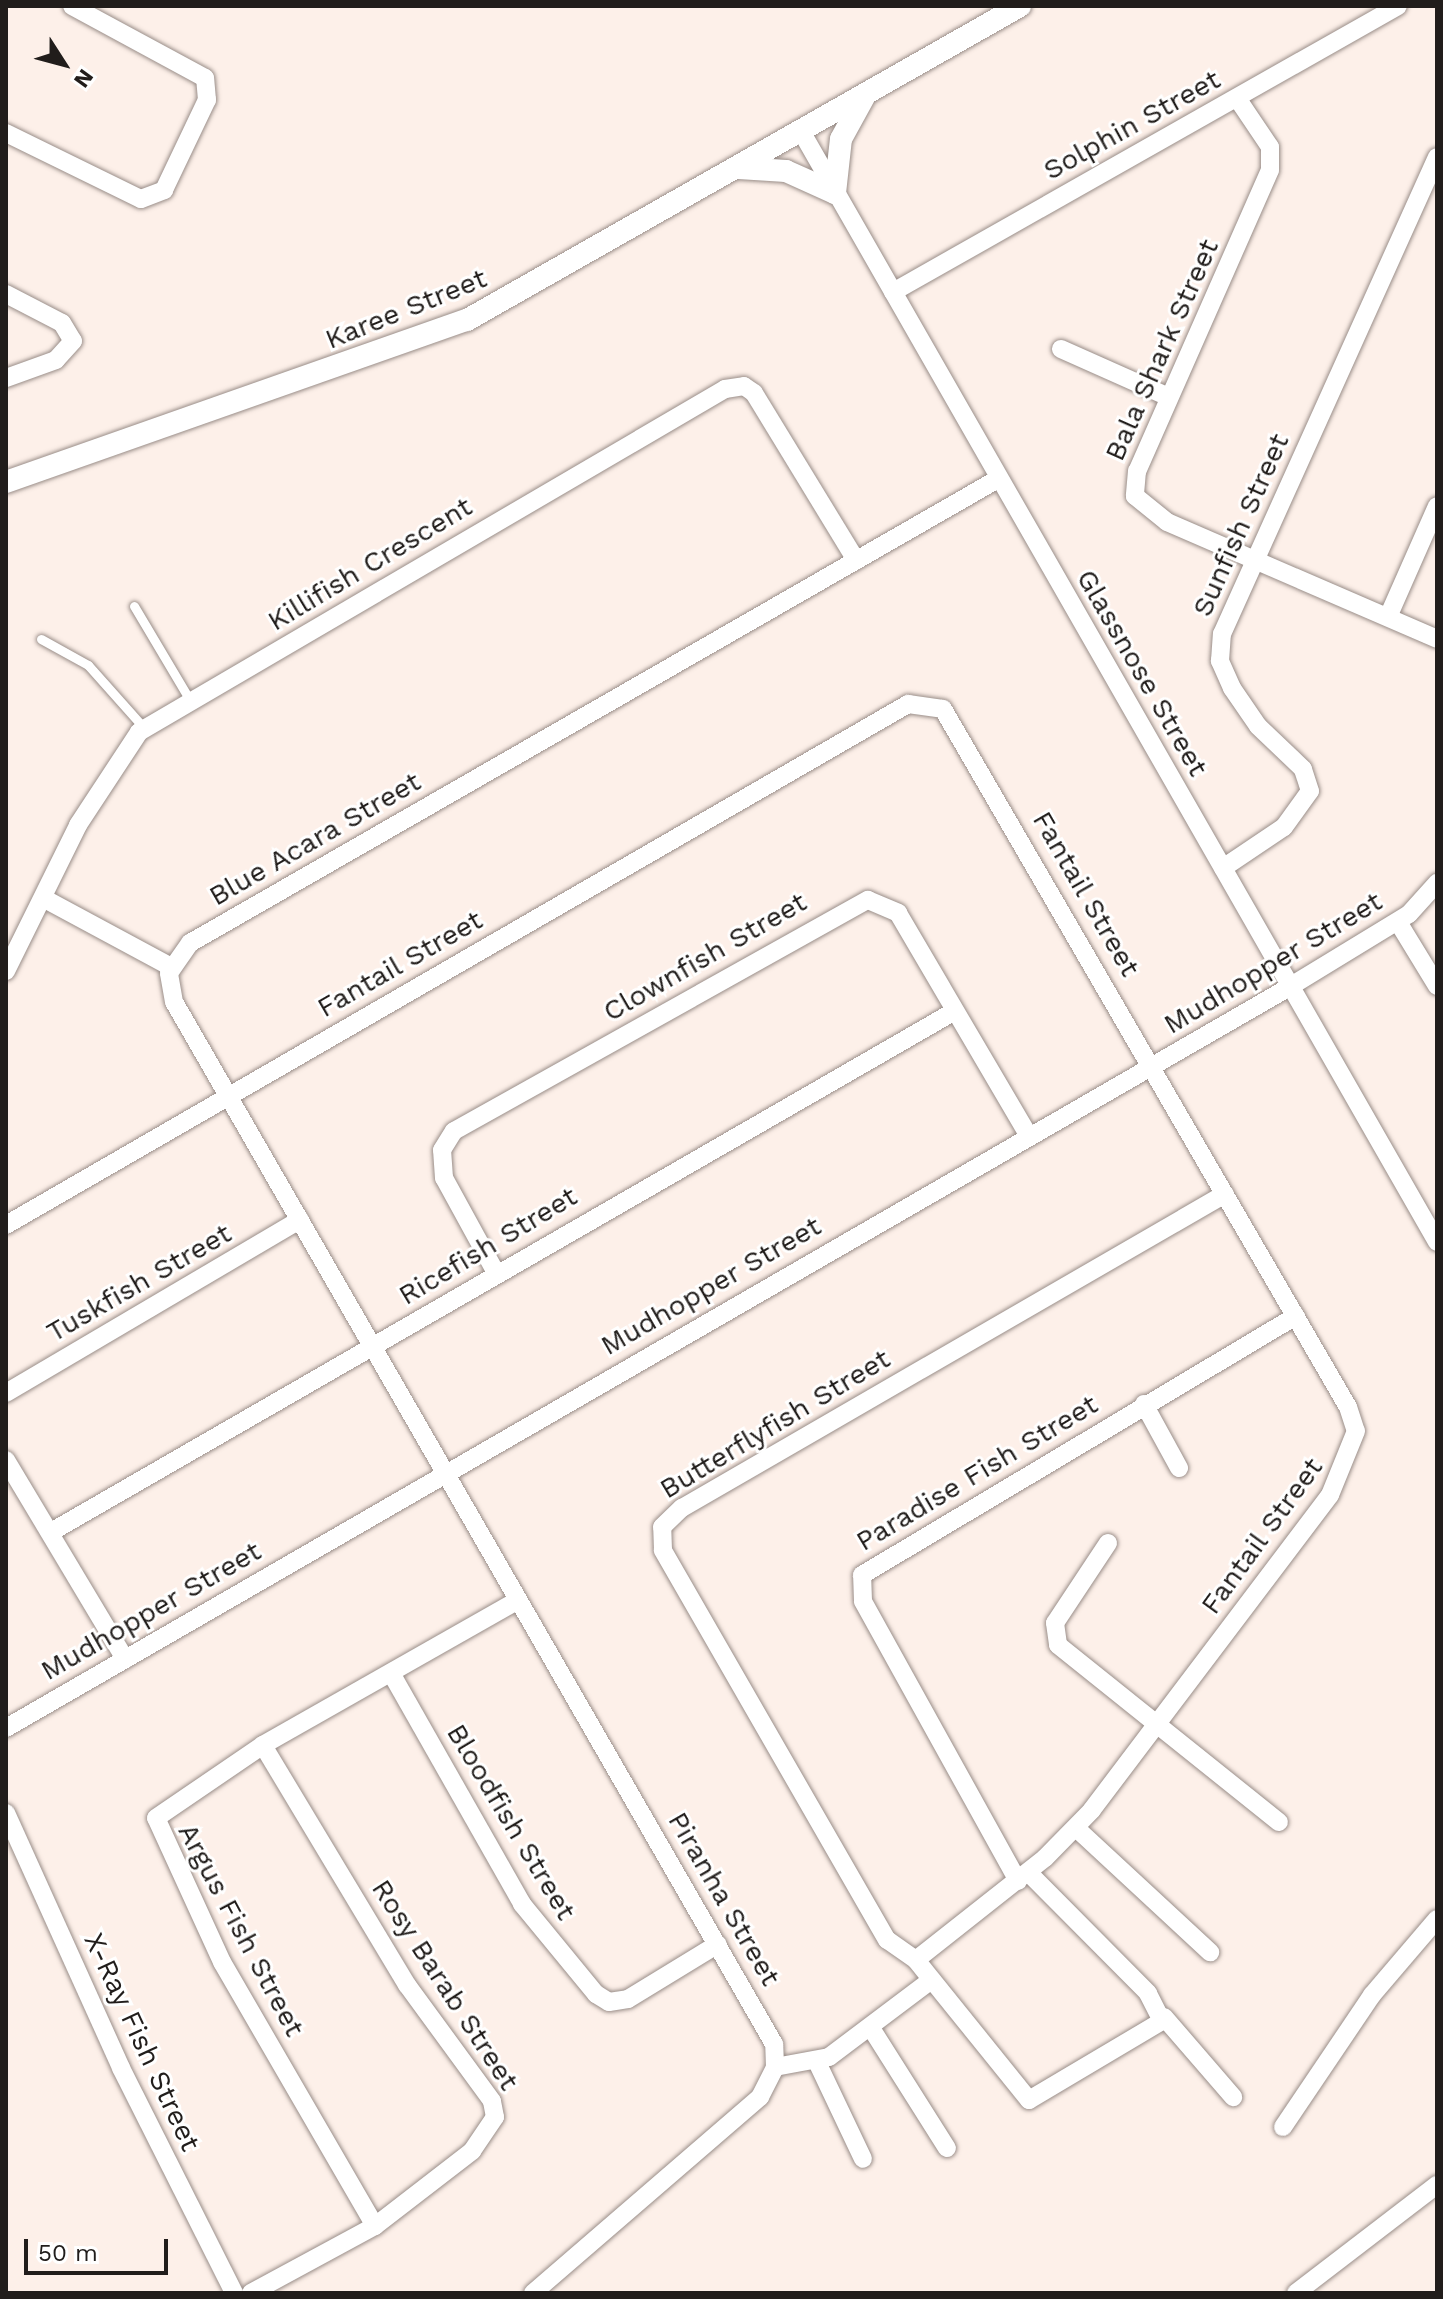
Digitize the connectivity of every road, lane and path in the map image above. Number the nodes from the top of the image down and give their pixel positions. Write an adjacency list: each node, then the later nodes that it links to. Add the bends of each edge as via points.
1 (72, 6): 7 (street, via 205,78 207,100 164,190 141,199)
2 (1020, 6): 4 (street, Karee Street)
3 (1398, 6): 5 (street, Solphin Street)
4 (867, 93): 6 (street, Karee Street); 10 (street, via 841,139)
5 (1237, 98): 11 (street, Solphin Street); 15 (street, Bala Shark Street, via 1270,147 1270,170)
6 (801, 131): 9 (street, Karee Street); 10 (street, Glassnose Street)
7 (6, 133)
8 (1437, 157): 20 (street, Sunfish Street)
9 (739, 168): 10 (street, via 786,171); 17 (street, Karee Street, via 459,324)
10 (835, 193): 11 (street, Glassnose Street)
11 (893, 292): 16 (street, Glassnose Street)
12 (6, 294): 14 (street, via 62,323 73,341 56,360)
13 (1061, 349): 15 (street)
14 (6, 378)
15 (1169, 397): 20 (street, Bala Shark Street, via 1137,471 1135,496 1150,513)
16 (998, 479): 19 (street, Blue Acara Street); 27 (street, Glassnose Street)
17 (6, 482)
18 (1437, 506): 22 (street)
19 (856, 560): 25 (street, Killifish Crescent, via 759,400 733,386); 31 (street, Blue Acara Street, via 190,943)
20 (1256, 562): 22 (street, Bala Shark Street); 27 (street, Sunfish Street, via 1222,634 1220,661 1258,726 1303,769 1310,791 1284,827)
21 (134, 606): 25 (lane)
22 (1388, 617): 24 (street, Bala Shark Street)
23 (41, 639): 26 (lane, via 88,665)
24 (1437, 639)
25 (191, 702): 26 (street, Killifish Crescent)
26 (145, 729): 29 (street, Killifish Crescent, via 78,825)
27 (1223, 868): 33 (street, Glassnose Street)
28 (1437, 883): 30 (street, Mudhopper Street)
29 (43, 898): 31 (street); 32 (street)
30 (1398, 922): 33 (street, Mudhopper Street); 34 (street)
31 (171, 967): 37 (street, via 171,995)
32 (6, 971)
33 (1291, 986): 36 (street, Mudhopper Street); 42 (street, Glassnose Street)
34 (1437, 986)
35 (955, 1011): 38 (street, Clownfish Street); 43 (street, Ricefish Street); 43 (street, Clownfish Street, via 898,913 883,902 850,906 787,941 449,1137 440,1159 444,1178)
36 (1153, 1066): 37 (street, Fantail Street, via 954,721 939,706 919,701); 38 (street, Mudhopper Street); 39 (street, Fantail Street)
37 (230, 1097): 40 (street); 41 (street, Fantail Street)
38 (1028, 1135): 50 (street, Mudhopper Street)
39 (1225, 1194): 44 (street, Fantail Street); 66 (street, Butterflyfish Street, via 682,1508 662,1527 663,1550 679,1580)
40 (300, 1220): 45 (street); 46 (street, Tuskfish Street)
41 (6, 1225)
42 (1437, 1242)
43 (495, 1271): 45 (street, Ricefish Street)
44 (1296, 1316): 47 (street, Paradise Fish Street); 57 (street, Fantail Street, via 1348,1407 1356,1431 1352,1455)
45 (373, 1348): 50 (street); 51 (street, Ricefish Street)
46 (6, 1393)
47 (1144, 1404): 49 (street); 62 (street, Paradise Fish Street, via 867,1568 860,1583 870,1614)
48 (6, 1460): 51 (street)
49 (1179, 1468)
50 (447, 1473): 53 (street, Piranha Street); 54 (street, Mudhopper Street)
51 (51, 1532): 54 (street)
52 (1108, 1543): 57 (street, via 1055,1623 1054,1638 1072,1663)
53 (518, 1600): 55 (street, Argus Fish Street); 64 (street, Piranha Street)
54 (125, 1659): 56 (street, Mudhopper Street)
55 (391, 1673): 58 (street, Argus Fish Street); 64 (street, Bloodfish Street, via 522,1904 596,1994 609,2002 628,1999)
56 (6, 1728)
57 (1153, 1728): 60 (street); 61 (street, Fantail Street)
58 (263, 1745): 77 (street, Argus Fish Street, via 160,1811 155,1828 222,1962); 77 (street, Rosy Barab Street, via 407,1985 495,2109 494,2125 472,2151)
59 (6, 1813): 78 (street, X-Ray Fish Street, via 121,2068)
60 (1279, 1822)
61 (1076, 1828): 62 (street, Fantail Street); 65 (street)
62 (1023, 1876): 66 (street, Fantail Street); 68 (street)
63 (1437, 1919): 73 (street, via 1372,1995)
64 (718, 1944): 71 (street, Piranha Street, via 769,2031)
65 (1210, 1952)
66 (910, 1959): 67 (street, Butterflyfish Street)
67 (931, 1980): 68 (street, Butterflyfish Street, via 1029,2100); 69 (street)
68 (1164, 2017): 72 (street)
69 (871, 2028): 70 (street); 74 (street)
70 (817, 2062): 71 (street); 75 (street)
71 (775, 2067): 80 (street, via 760,2097)
72 (1233, 2097)
73 (1283, 2127)
74 (947, 2148)
75 (863, 2159)
76 (1437, 2185): 81 (street)
77 (375, 2226): 79 (street, Rosy Barab Street)
78 (234, 2293)
79 (251, 2293)
80 (533, 2293)
81 (1296, 2293)

